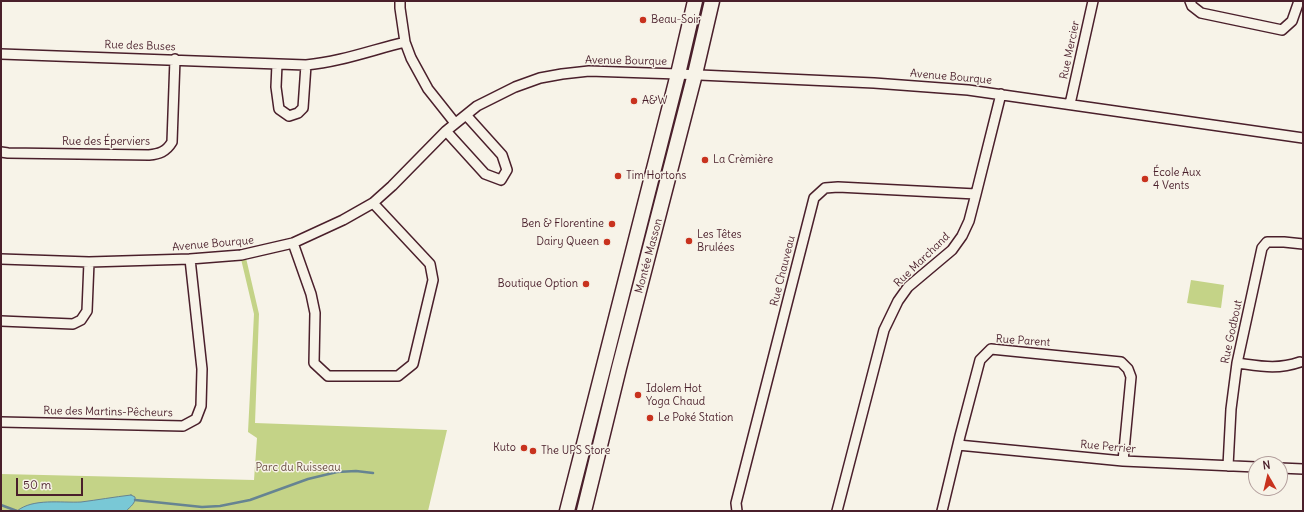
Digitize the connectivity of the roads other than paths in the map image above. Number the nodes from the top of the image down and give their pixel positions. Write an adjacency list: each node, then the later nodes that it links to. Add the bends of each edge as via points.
1 (400, 1): 7 (street)
2 (695, 1): 12 (main road, Montée Masson)
3 (712, 1): 13 (main road, Montée Masson)
4 (1093, 1): 15 (street, Rue Mercier)
5 (1190, 1): 6 (street, via 1201,13 1282,30 1292,21)
6 (1299, 1)
7 (405, 42): 11 (street, Rue des Buses, via 336,61); 17 (street, via 428,89)
8 (1, 54): 9 (street, Rue des Buses)
9 (175, 60): 10 (street, Rue des Buses); 20 (street, Rue des Éperviers, via 172,142 159,154)
10 (277, 64): 11 (street, Rue des Buses); 11 (street, via 276,87 279,109 289,116 298,114 303,108)
11 (306, 64)
12 (678, 74): 13 (street, Avenue Bourque); 16 (street, Avenue Bourque, via 589,71 548,77 515,87 477,106); 29 (main road, Montée Masson)
13 (695, 74): 14 (street, Avenue Bourque, via 932,86); 30 (main road, Montée Masson)
14 (1001, 94): 15 (street, Avenue Bourque); 21 (street, Rue Marchand)
15 (1070, 104): 19 (street, Avenue Bourque)
16 (466, 115): 17 (street, Avenue Bourque); 18 (street, via 502,155 508,170 501,180 485,174)
17 (455, 123): 18 (street, Avenue Bourque)
18 (446, 130): 22 (street, Avenue Bourque)
19 (1303, 138)
20 (1, 152)
21 (976, 194): 42 (street, Rue Chauveau, via 838,187 825,188 814,198 736,503); 43 (street, Rue Marchand, via 962,236 952,250 908,287 884,330)
22 (373, 203): 23 (street, Avenue Bourque); 23 (street, via 430,264 432,280 413,364 398,376 328,376 314,363 316,313)
23 (293, 243): 26 (street, Avenue Bourque, via 241,255)
24 (1303, 244): 32 (street, Rue Godbout, via 1267,242 1262,248)
25 (1, 259): 27 (street, Avenue Bourque)
26 (190, 259): 27 (street, Avenue Bourque); 33 (street, Rue des Martins-Pêcheurs, via 202,369 201,406 196,419 184,426)
27 (89, 262): 28 (street, via 87,311 81,320 73,324)
28 (1, 321)
29 (606, 358): 30 (main road); 40 (main road, Montée Masson)
30 (621, 361): 41 (main road, Montée Masson)
31 (1302, 362): 32 (street, via 1270,367)
32 (1237, 363): 36 (street, Rue Godbout)
33 (1, 422)
34 (958, 445): 35 (street, Rue Perrier); 35 (street, Rue Parent, via 980,360 991,349 1121,362 1131,377); 44 (street, Rue Parent)
35 (1123, 460): 36 (street, Rue Perrier)
36 (1228, 466): 37 (street, Rue Perrier)
37 (1248, 467)
38 (1288, 468): 39 (street)
39 (1303, 469)
40 (567, 511)
41 (584, 511)
42 (737, 511)
43 (837, 511)
44 (942, 511)

